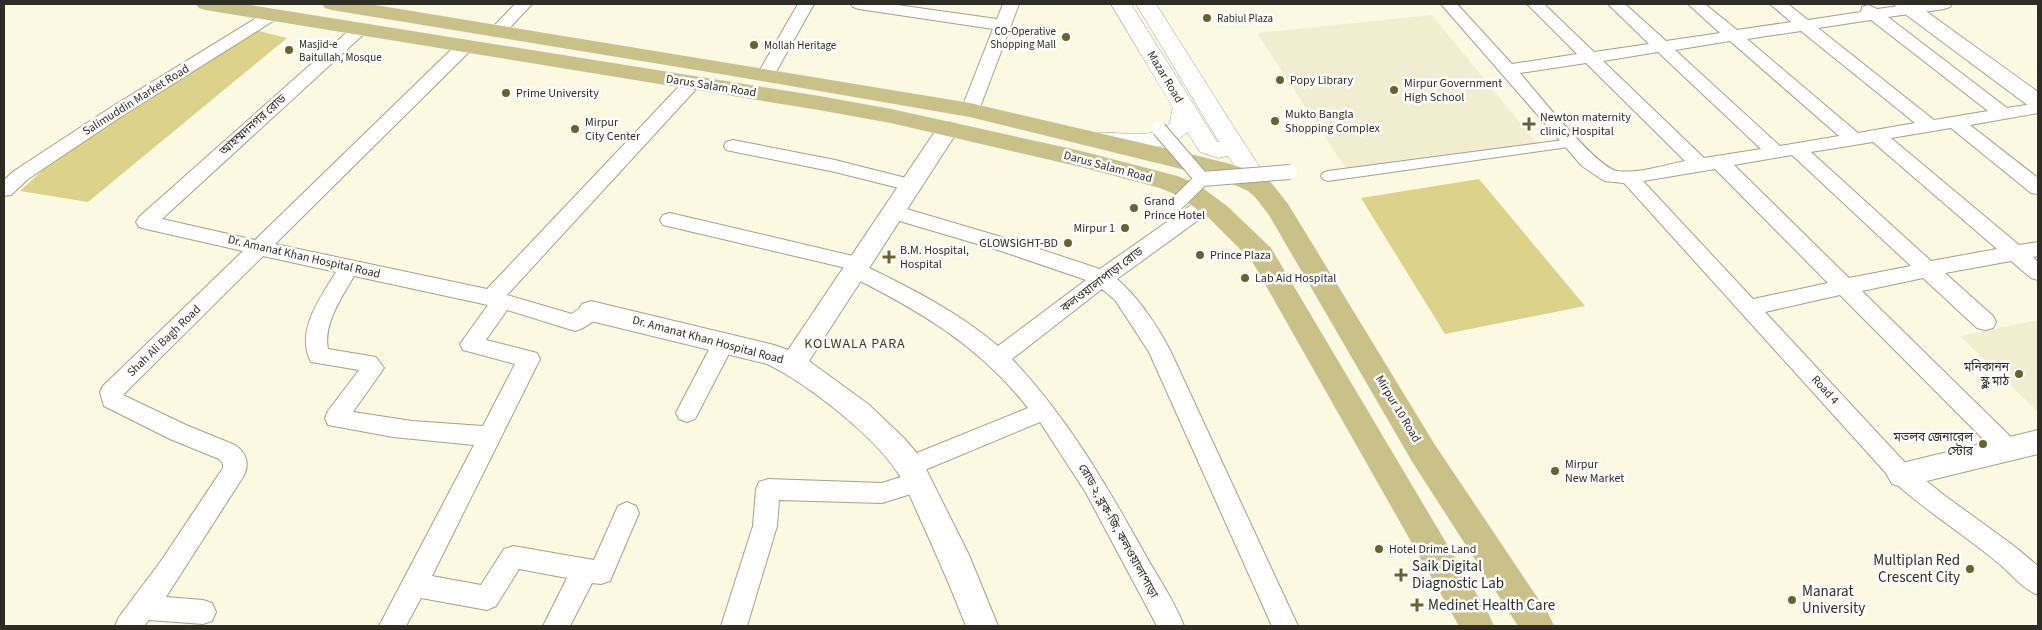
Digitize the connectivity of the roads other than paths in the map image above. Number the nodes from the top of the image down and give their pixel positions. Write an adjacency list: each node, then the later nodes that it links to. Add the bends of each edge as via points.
1 (206, 4): 19 (main road, Darus Salam Road)
2 (332, 4): 24 (main road, Darus Salam Road)
3 (524, 4): 24 (street, Shah Ali Bagh Road)
4 (806, 4): 28 (street)
5 (859, 4): 17 (street)
6 (1011, 4): 20 (street)
7 (1121, 4): 31 (main road, Mazar Road)
8 (1146, 4): 43 (main road, Mazar Road)
9 (1449, 4): 27 (street)
10 (1535, 4): 26 (street)
11 (1616, 4): 25 (street)
12 (1696, 4): 23 (street)
13 (1778, 4): 21 (street)
14 (1860, 4): 18 (street)
15 (1944, 4): 16 (street)
16 (1907, 6): 18 (street); 30 (street)
17 (906, 7): 20 (street)
18 (1873, 14): 21 (street); 34 (street)
19 (272, 15): 22 (main road, Darus Salam Road); 53 (street, Salimuddin Market Road, via 111,115 20,175)
20 (1002, 25): 33 (street)
21 (1804, 25): 23 (street); 36 (street)
22 (360, 29): 24 (main road, Darus Salam Road); 59 (street, আহম্মদনগর রোড)
23 (1733, 36): 25 (street); 41 (street)
24 (481, 39): 28 (main road, Darus Salam Road); 29 (main road, Darus Salam Road); 60 (street, Shah Ali Bagh Road)
25 (1662, 47): 26 (street); 46 (street)
26 (1590, 58): 27 (street); 47 (street)
27 (1507, 70): 42 (street)
28 (766, 75): 33 (main road, Darus Salam Road)
29 (692, 83): 37 (main road, Darus Salam Road, via 891,116); 69 (street)
30 (2038, 102)
31 (1184, 108): 40 (main road, Mazar Road, via 1176,130 1156,139); 43 (main road, via 1208,147 1222,151)
32 (2038, 108): 34 (street)
33 (970, 110): 40 (main road, Darus Salam Road)
34 (2004, 114): 35 (street)
35 (1954, 122): 36 (street); 52 (street)
36 (1930, 126): 39 (street)
37 (948, 129): 51 (street); 55 (main road, Darus Salam Road, via 1081,159 1188,190)
38 (1160, 129): 55 (street, bridge)
39 (1876, 135): 41 (street); 62 (street)
40 (1094, 139): 54 (main road, Darus Salam Road, via 1223,171)
41 (1854, 139): 45 (street)
42 (1571, 143): 49 (street); 50 (street, via 1596,168 1611,177)
43 (1232, 144): 54 (main road, Mazar Road)
44 (733, 146): 51 (street)
45 (1796, 149): 46 (street); 65 (street)
46 (1777, 153): 47 (street)
47 (1710, 164): 50 (street); 68 (street)
48 (1290, 172): 55 (street, bridge)
49 (1328, 176)
50 (1629, 177): 70 (street, Road 4)
51 (911, 184): 57 (street)
52 (2038, 188)
53 (4, 190)
54 (1263, 190): 96 (main road, Mirpur 10 Road, via 1279,210 1424,454)
55 (1205, 191): 56 (street, bridge); 67 (street, কলওয়ালাপাড়া রোড); 95 (main road, via 1262,255)
56 (1171, 209)
57 (893, 212): 63 (street); 67 (street)
58 (670, 220): 63 (street, রোড ২, ব্লক-জি, কলওয়ালাপাড়া)
59 (146, 222): 60 (street, Dr. Amanat Khan Hospital Road)
60 (261, 247): 64 (street, Dr. Amanat Khan Hospital Road); 88 (street, Shah Ali Bagh Road, via 111,392 112,400 227,452 236,462 235,470)
61 (2038, 249): 62 (street)
62 (2015, 254): 65 (street); 66 (street)
63 (857, 267): 74 (street, রোড ২, ব্লক-জি, কলওয়ালাপাড়া, via 946,320); 75 (street)
64 (349, 268): 69 (street, Dr. Amanat Khan Hospital Road); 78 (street, via 321,314 315,348 319,356 368,363 373,368 336,418 425,432)
65 (1929, 269): 68 (street); 72 (street)
66 (2038, 273)
67 (1103, 278): 74 (street, কলওয়ালাপাড়া রোড); 94 (street, via 1122,295 1159,350)
68 (1845, 287): 70 (street); 80 (street)
69 (496, 300): 71 (street, Dr. Amanat Khan Hospital Road, via 575,323); 78 (street, via 471,344 529,359)
70 (1750, 308): 82 (street, Road 4)
71 (591, 310): 73 (street, Dr. Amanat Khan Hospital Road)
72 (1985, 322)
73 (724, 342): 75 (street, Dr. Amanat Khan Hospital Road, via 774,355); 77 (street)
74 (998, 359): 76 (street, রোড ২, ব্লক-জি, কলওয়ালাপাড়া)
75 (793, 364): 81 (street, Dr. Amanat Khan Hospital Road, via 858,412 894,446)
76 (1044, 411): 81 (street); 93 (street, রোড ২, ব্লক-জি, কলওয়ালাপাড়া, via 1101,495)
77 (687, 413)
78 (488, 436): 86 (street)
79 (2038, 442): 80 (street)
80 (2008, 449): 82 (street)
81 (914, 474): 91 (street, via 882,493 768,489 764,526); 92 (street, Dr. Amanat Khan Hospital Road, via 953,555)
82 (1902, 475): 85 (street, Road 4, via 1994,543)
83 (627, 513): 84 (street, via 601,573)
84 (585, 570): 86 (street, via 513,557 487,598); 90 (street)
85 (2038, 583)
86 (414, 585): 89 (street)
87 (203, 612): 88 (street)
88 (136, 617)
89 (392, 626)
90 (556, 626)
91 (734, 626)
92 (982, 626)
93 (1171, 626)
94 (1285, 626)
95 (1477, 626)
96 (1537, 626)

